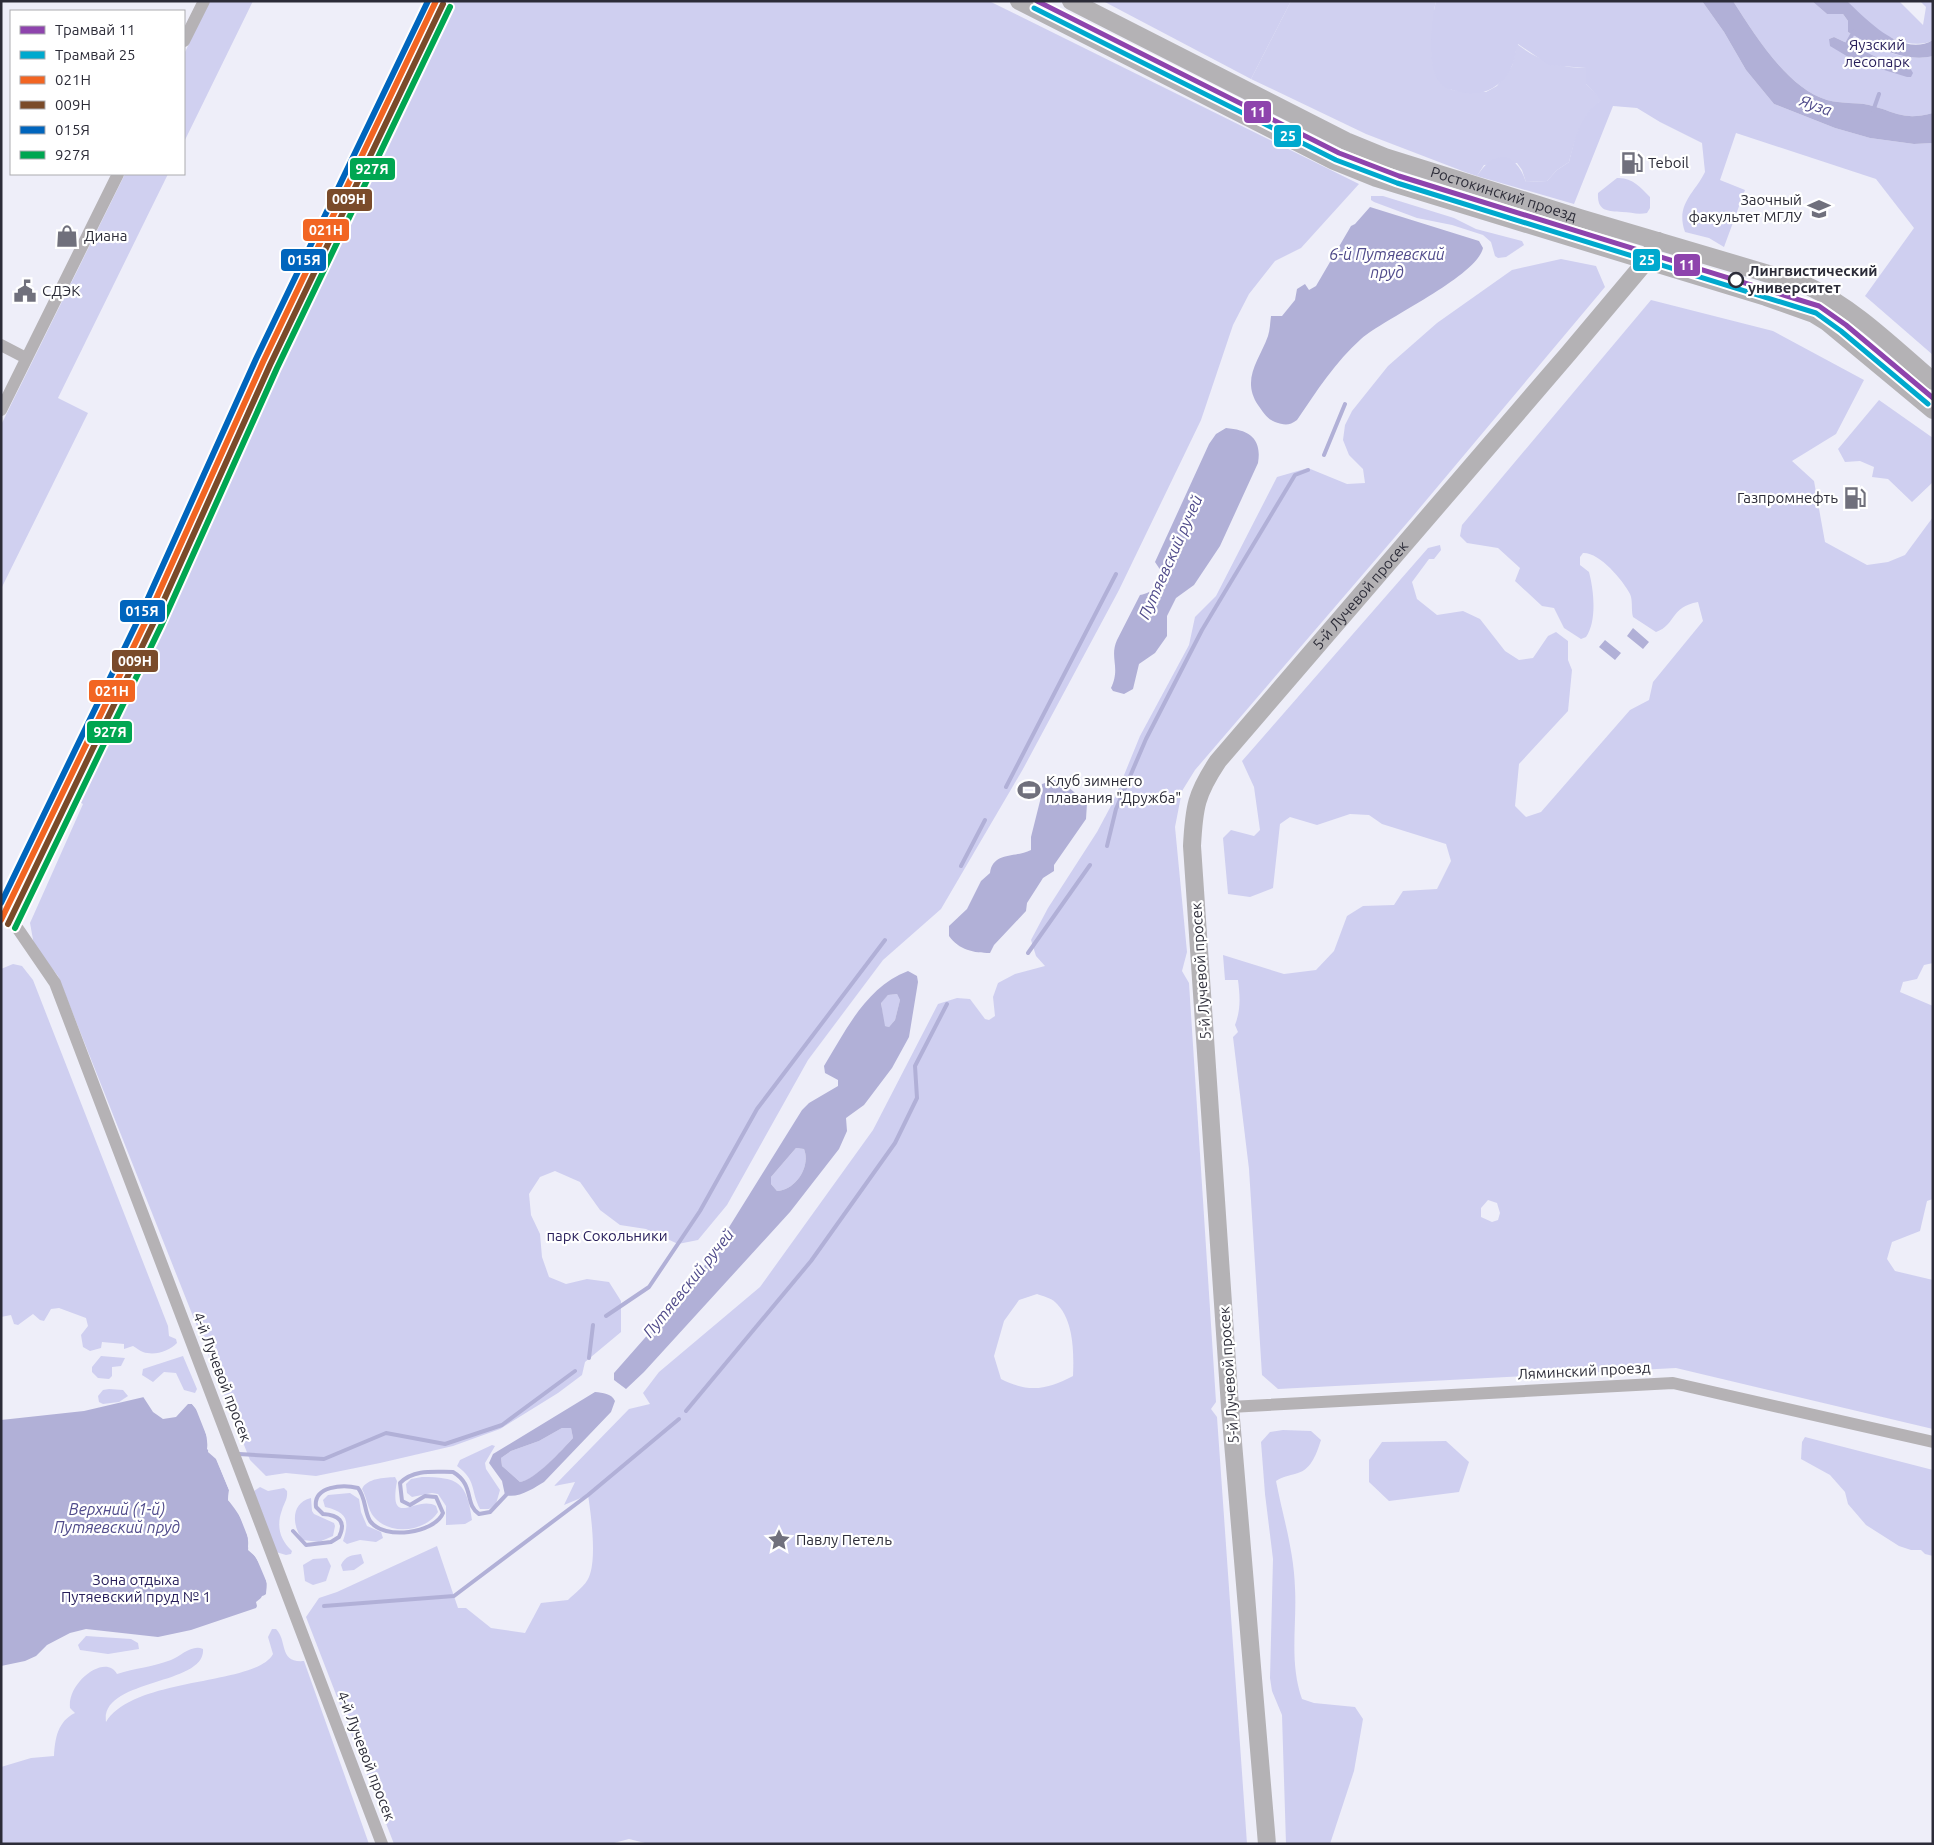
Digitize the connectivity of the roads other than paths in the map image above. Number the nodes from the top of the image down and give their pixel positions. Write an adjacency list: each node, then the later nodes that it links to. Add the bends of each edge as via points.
1 (204, 1): 4 (street)
2 (1019, 1): 7 (main road, Ростокинский проезд, via 1334,161 1376,178)
3 (1071, 1): 6 (main road, Ростокинский проезд, via 1346,141)
4 (185, 39)
5 (118, 175): 9 (street)
6 (1658, 241): 7 (main road, 5-й Лучевой просек); 10 (main road, Ростокинский проезд, via 1773,274 1824,294 1854,313)
7 (1646, 261): 12 (main road, Ростокинский проезд, via 1814,314); 14 (main road, 5-й Лучевой просек, via 1231,746 1201,787 1193,817 1192,846)
8 (1, 345): 9 (street)
9 (26, 358): 11 (street)
10 (1933, 381)
11 (1, 410)
12 (1933, 410)
13 (18, 929): 16 (street, 4-й Лучевой просек, via 55,983)
14 (1230, 1407): 15 (street, Ляминский проезд, via 1673,1383); 17 (main road, 5-й Лучевой просек)
15 (1933, 1442)
16 (382, 1844)
17 (1267, 1844)

